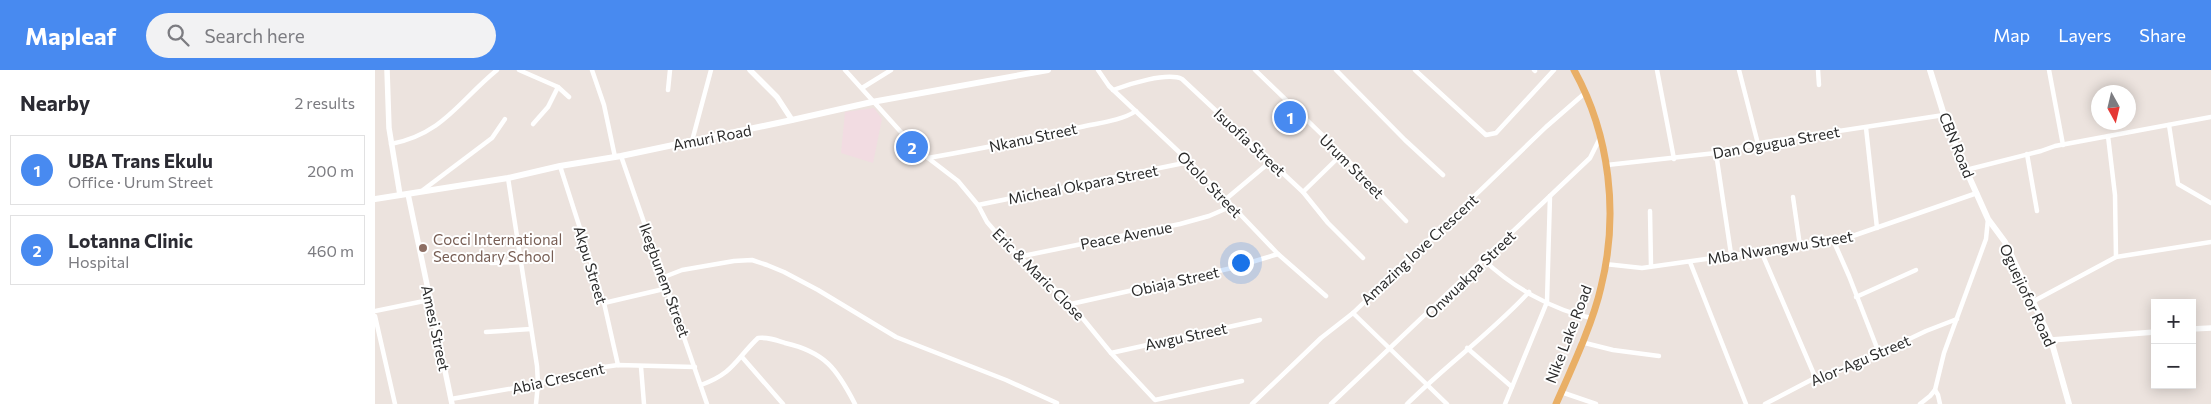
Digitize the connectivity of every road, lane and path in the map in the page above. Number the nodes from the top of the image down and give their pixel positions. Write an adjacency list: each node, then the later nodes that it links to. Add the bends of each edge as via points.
1 (387, 70): 42 (street)
2 (519, 70): 24 (street)
3 (592, 70): 48 (street, Ikegbunem Street)
4 (670, 70): 26 (street)
5 (711, 70): 41 (street)
6 (750, 70): 35 (street, via 777,98)
7 (845, 70): 25 (street, Eric & Maric Close)
8 (891, 70): 25 (street)
9 (1048, 70): 22 (main road, Amuri Road)
10 (1098, 70): 27 (street, Otolo Street)
11 (1255, 70): 46 (street, Urum Street)
12 (1336, 70): 56 (street)
13 (1415, 70): 14 (street, via 1486,136 1496,133)
14 (1554, 70)
15 (1573, 70): 28 (main road, Nike Lake Road)
16 (1657, 70): 50 (street)
17 (1739, 70): 43 (street)
18 (1818, 70): 23 (street)
19 (1930, 70): 32 (main road, CBN Road)
20 (2049, 70): 44 (street)
21 (495, 71): 42 (street, via 432,129)
22 (1017, 72): 30 (main road, Amuri Road)
23 (1819, 85)
24 (558, 87): 29 (street); 36 (street, via 548,107)
25 (862, 88): 30 (street, Eric & Maric Close)
26 (668, 90)
27 (1113, 90): 31 (street, Otolo Street); 52 (street, Isuofia Street, via 1179,77)
28 (1585, 93): 39 (main road, Nike Lake Road); 102 (street, Amazing love Crescent)
29 (569, 97)
30 (872, 102): 35 (main road, Amuri Road); 49 (street, Eric & Maric Close)
31 (1136, 111): 49 (street, Nkanu Street, via 1108,121); 51 (street, Otolo Street)
32 (1944, 115): 38 (street, Dan Ogugua Street); 55 (main road, CBN Road)
33 (2211, 117): 37 (street)
34 (505, 119): 58 (street, via 492,138)
35 (792, 120): 41 (main road, Amuri Road)
36 (533, 124)
37 (2169, 125): 40 (street); 67 (street, via 2178,184)
38 (1866, 128): 43 (street, Dan Ogugua Street); 74 (street)
39 (1600, 136): 53 (main road, Nike Lake Road); 63 (street, Onwuakpa Street, via 1591,158)
40 (2108, 136): 44 (street); 81 (street, via 2115,195)
41 (692, 141): 48 (main road, Amuri Road)
42 (391, 144): 62 (street)
43 (1758, 144): 45 (street, Dan Ogugua Street)
44 (2063, 145): 47 (street)
45 (1716, 153): 50 (street, Dan Ogugua Street); 80 (street)
46 (1342, 154): 59 (street); 73 (street, Urum Street)
47 (2027, 154): 55 (street); 71 (street)
48 (618, 157): 54 (main road, Amuri Road); 91 (street, Ikegbunem Street)
49 (928, 158): 68 (street, Eric & Maric Close, via 958,181)
50 (1674, 159): 53 (street, Dan Ogugua Street)
51 (1189, 162): 66 (street, Otolo Street); 68 (street, Micheal Okpara Street)
52 (1270, 162): 59 (street, Isuofia Street); 66 (street)
53 (1607, 165): 88 (main road, Nike Lake Road, via 1610,212)
54 (560, 166): 57 (main road, Amuri Road); 99 (street, Akpu Street)
55 (1965, 170): 60 (main road, CBN Road)
56 (1443, 175)
57 (508, 178): 58 (main road, Amuri Road); 85 (street)
58 (420, 192): 61 (main road, Amuri Road)
59 (1303, 192): 83 (street, Isuofia Street)
60 (1977, 193): 72 (main road, CBN Road); 74 (street, Mba Nwangwu Street)
61 (408, 194): 62 (main road, Amuri Road); 96 (street, Amesi Street)
62 (400, 195): 65 (main road, Amuri Road)
63 (1549, 196): 84 (street, Onwuakpa Street); 97 (street)
64 (1793, 197): 77 (street)
65 (375, 199)
66 (1226, 199): 69 (street, Otolo Street)
67 (2211, 203)
68 (978, 206): 82 (street, Eric & Maric Close, via 987,222)
69 (1232, 206): 79 (street, Otolo Street); 82 (street, Peace Avenue, via 1180,224)
70 (1650, 211): 89 (street)
71 (2037, 211)
72 (1987, 219): 98 (main road, Oguejiofor Road, via 2005,242); 105 (street, via 1986,239)
73 (1406, 220)
74 (1877, 228): 75 (street, Mba Nwangwu Street)
75 (1834, 242): 77 (street, Mba Nwangwu Street); 95 (street)
76 (2211, 242): 81 (street)
77 (1800, 246): 78 (street, Mba Nwangwu Street)
78 (1761, 250): 80 (street, Mba Nwangwu Street); 123 (street)
79 (1278, 254): 94 (street, Otolo Street); 100 (street, Obiaja Street, via 1232,268)
80 (1731, 254): 86 (street, Mba Nwangwu Street)
81 (2116, 256): 98 (street)
82 (1018, 257): 100 (street, Eric & Maric Close)
83 (1363, 258)
84 (1484, 260): 93 (street); 114 (street, Onwuakpa Street)
85 (521, 262): 87 (street); 108 (street)
86 (1690, 262): 89 (street, Mba Nwangwu Street); 146 (street)
87 (491, 263)
88 (1605, 264): 89 (street, Mba Nwangwu Street); 104 (main road, Nike Lake Road)
89 (1651, 266)
90 (1916, 270): 95 (street)
91 (664, 277): 92 (street, Ikegbunem Street); 132 (street, via 682,270 752,260 818,290 896,337)
92 (668, 288): 99 (street); 122 (street, Ikegbunem Street)
93 (1529, 292): 97 (street); 115 (street, via 1507,316)
94 (1326, 296)
95 (1857, 297): 117 (street)
96 (429, 300): 101 (street); 131 (street, Amesi Street)
97 (1547, 302): 104 (street); 128 (street)
98 (2032, 302): 112 (main road, Oguejiofor Road)
99 (604, 303): 120 (street, Akpu Street)
100 (1071, 304): 116 (street, Eric & Maric Close)
101 (375, 311)
102 (1353, 313): 114 (street); 139 (street, Amazing love Crescent, via 1321,338)
103 (375, 316): 133 (street)
104 (1591, 318): 113 (main road, Nike Lake Road)
105 (1957, 319): 117 (street, Alor-Agu Street); 129 (street)
106 (1260, 320): 116 (street, Awgu Street)
107 (2211, 328): 109 (street)
108 (531, 329): 110 (street); 125 (street)
109 (2196, 330)
110 (486, 332)
111 (2151, 332): 112 (street)
112 (2051, 340): 150 (main road, Oguejiofor Road)
113 (1581, 342): 118 (street); 130 (main road, Nike Lake Road)
114 (1390, 348): 126 (street); 140 (street, Onwuakpa Street)
115 (1467, 348): 126 (street); 128 (street)
116 (1111, 353): 124 (street, Eric & Maric Close, via 1155,400)
117 (1879, 353): 123 (street, Alor-Agu Street)
118 (1659, 356)
119 (742, 358): 127 (street, via 723,374); 137 (street); 138 (street, via 758,338 810,350 832,365)
120 (618, 365): 121 (street, Abia Crescent); 125 (street, Abia Crescent)
121 (641, 367): 122 (street, Abia Crescent); 135 (street)
122 (695, 367): 127 (street, Ikegbunem Street)
123 (1816, 379): 147 (street, Alor-Agu Street)
124 (1242, 381)
125 (538, 384): 131 (street, Abia Crescent); 134 (street)
126 (1427, 384): 141 (street); 142 (street)
127 (701, 385): 136 (street, Ikegbunem Street)
128 (1512, 387): 143 (street)
129 (1935, 390): 148 (street); 149 (street)
130 (1561, 392): 144 (main road, Nike Lake Road); 145 (street)
131 (452, 402)
132 (1057, 403)
133 (395, 404)
134 (536, 404)
135 (644, 404)
136 (707, 404)
137 (783, 404)
138 (855, 404)
139 (1252, 404)
140 (1331, 404)
141 (1407, 404)
142 (1447, 404)
143 (1505, 404)
144 (1556, 404)
145 (1596, 404)
146 (1746, 404)
147 (1765, 404)
148 (1920, 404)
149 (1940, 404)
150 (2069, 404)

